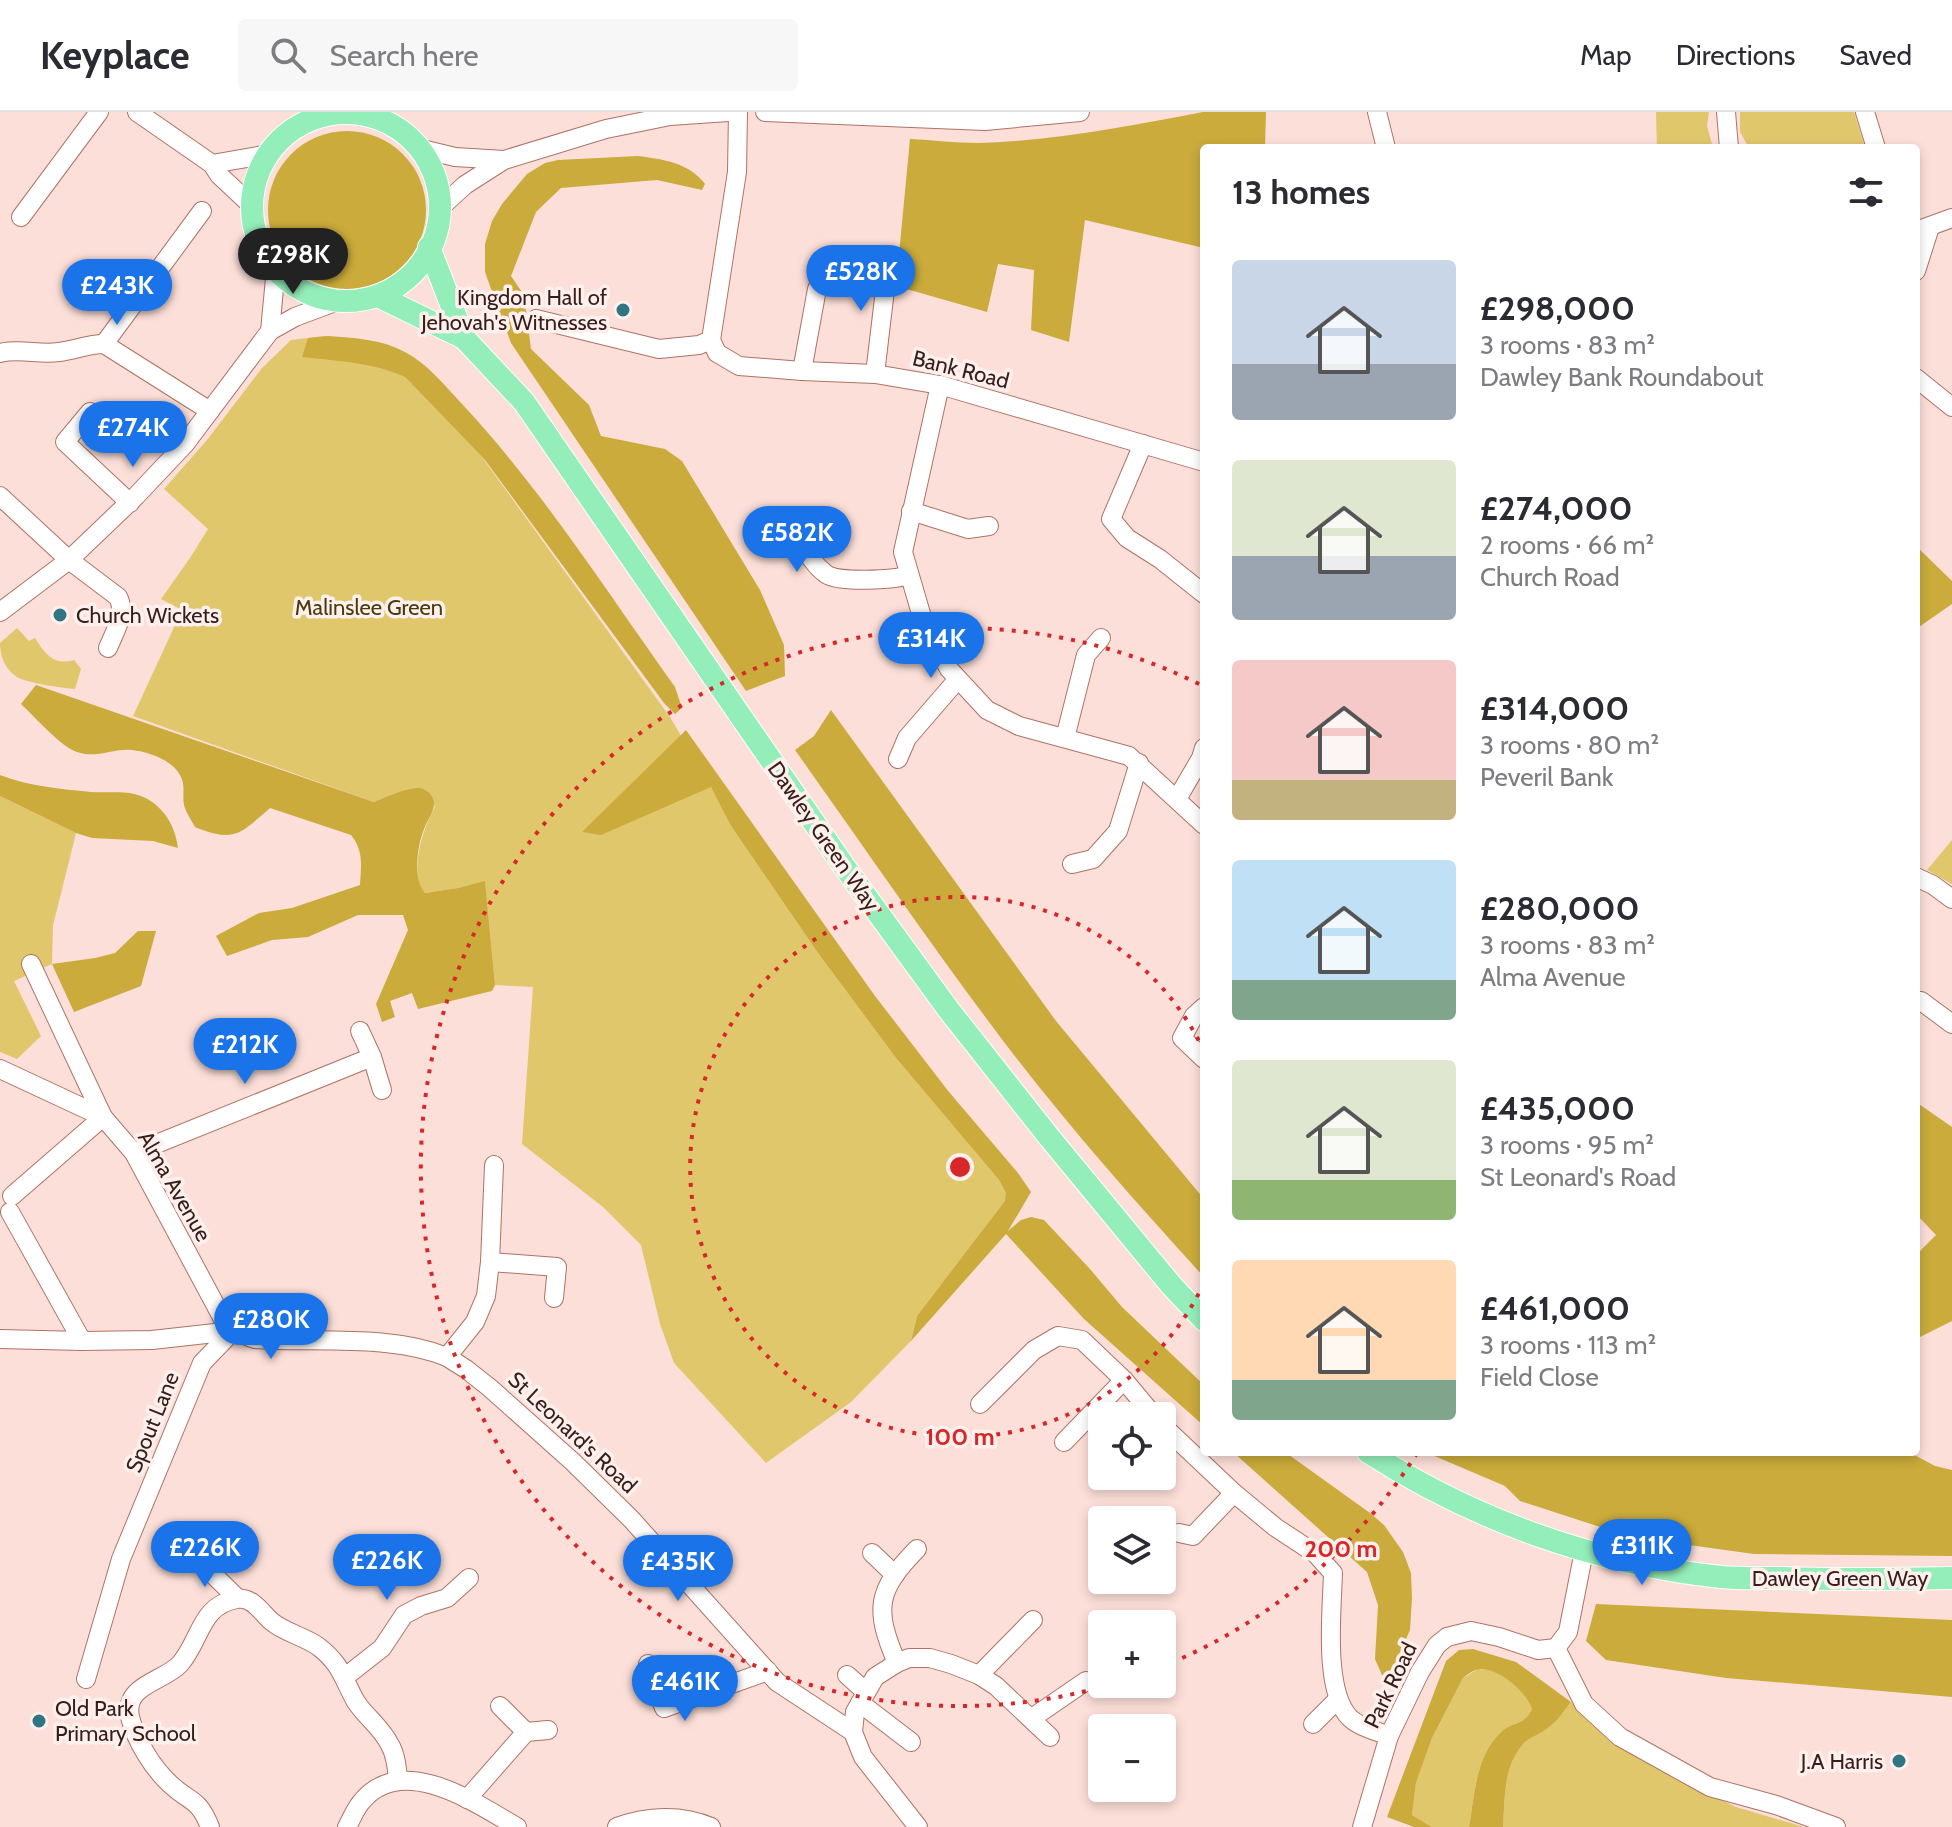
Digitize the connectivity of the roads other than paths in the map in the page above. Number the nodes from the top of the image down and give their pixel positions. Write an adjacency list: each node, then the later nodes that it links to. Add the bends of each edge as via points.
1 (99, 112): 23 (street)
2 (137, 112): 19 (street)
3 (728, 112): 18 (street, via 670,116 606,129)
4 (738, 112): 35 (street, via 737,172)
5 (765, 112): 12 (street, via 985,121)
6 (1080, 112): 12 (street)
7 (1377, 112): 13 (street)
8 (1726, 112): 14 (street)
9 (1865, 112): 15 (street)
10 (318, 115): 11 (main road); 17 (main road, via 280,137)
11 (382, 116): 16 (main road)
12 (1005, 116)
13 (1385, 144)
14 (1729, 144)
15 (1875, 144)
16 (422, 149): 18 (street); 21 (main road, via 437,179)
17 (269, 154): 19 (street); 20 (main road)
18 (504, 160): 21 (street)
19 (212, 164): 20 (street)
20 (251, 205): 28 (main road, via 261,244)
21 (441, 207): 26 (main road)
22 (202, 211): 36 (street)
23 (21, 217)
24 (1952, 218): 25 (street)
25 (1923, 228)
26 (429, 247): 30 (main road, via 406,278); 34 (main road, Dawley Green Way)
27 (889, 256): 39 (street)
28 (276, 268): 31 (main road, via 298,288); 33 (street)
29 (817, 289): 38 (street)
30 (378, 296): 31 (main road); 34 (main road, Dawley Green Way)
31 (335, 302): 33 (street)
32 (536, 319): 35 (street, via 659,349)
33 (270, 331): 43 (street)
34 (464, 338): 83 (main road, Dawley Green Way, via 524,402 948,1009)
35 (711, 340): 38 (street, Bank Road, via 717,353 739,366)
36 (104, 344): 37 (street, via 60,352); 43 (street)
37 (0, 353)
38 (802, 371): 39 (street, Bank Road)
39 (875, 374): 41 (street, Bank Road)
40 (1920, 381): 42 (street)
41 (940, 385): 45 (street, Bank Road); 49 (street)
42 (1952, 407)
43 (210, 411): 48 (street)
44 (90, 412): 48 (street, via 65,442)
45 (1143, 444): 46 (street, Bank Road); 54 (street, via 1111,519 1127,538)
46 (1200, 461)
47 (0, 496): 52 (street)
48 (130, 503): 52 (street)
49 (911, 511): 50 (street, via 968,529); 53 (street, via 903,552)
50 (989, 526)
51 (795, 533): 53 (street, via 810,557 834,578)
52 (69, 560): 55 (street); 57 (street, via 122,603)
53 (909, 575): 58 (street, via 922,617)
54 (1200, 591)
55 (0, 612)
56 (1101, 638): 59 (street, via 1086,655)
57 (108, 648)
58 (958, 679): 59 (street, via 987,710 1019,726); 60 (street, via 907,738)
59 (1065, 738): 62 (street)
60 (898, 759)
61 (1200, 760): 63 (street)
62 (1139, 763): 63 (street); 65 (street, via 1118,831 1093,859)
63 (1177, 799): 64 (street)
64 (1200, 821)
65 (1072, 864)
66 (1920, 879): 67 (street)
67 (1952, 899)
68 (31, 964): 77 (street, Alma Avenue)
69 (1921, 1001): 71 (street)
70 (1200, 1011): 73 (street, via 1182,1038)
71 (1952, 1024)
72 (360, 1031): 74 (street)
73 (1200, 1055)
74 (372, 1057): 76 (street); 78 (street)
75 (0, 1069): 77 (street, Alma Avenue)
76 (382, 1090)
77 (103, 1117): 78 (street, Alma Avenue); 80 (street)
78 (134, 1153): 84 (street, Alma Avenue)
79 (494, 1165): 81 (street)
80 (6, 1203): 86 (street)
81 (490, 1262): 82 (street, via 557,1267); 87 (street, via 479,1315)
82 (554, 1298)
83 (1200, 1316)
84 (233, 1331): 86 (street); 87 (street, via 255,1339 401,1344); 112 (street, Spout Lane, via 202,1363 121,1559)
85 (0, 1339): 86 (street)
86 (82, 1341)
87 (447, 1357): 108 (street, St Leonard's Road, via 573,1462)
88 (1124, 1380): 89 (street); 90 (street, via 1082,1340 1058,1336 1034,1350); 92 (street)
89 (1142, 1402)
90 (980, 1404)
91 (1176, 1438): 94 (street)
92 (1064, 1442)
93 (1374, 1456): 98 (main road, Dawley Green Way, via 1509,1525)
94 (1234, 1493): 95 (street, via 1193,1536); 115 (street, via 1316,1554 1333,1573 1331,1631)
95 (1179, 1533)
96 (179, 1541): 103 (street)
97 (917, 1549): 100 (street)
98 (1584, 1551): 102 (main road, Dawley Green Way, via 1722,1577); 105 (street, via 1568,1632)
99 (872, 1553): 100 (street)
100 (895, 1575): 106 (street, via 885,1591 881,1614)
101 (469, 1578): 111 (street, via 447,1598 404,1615 382,1648)
102 (1952, 1578)
103 (237, 1598): 111 (street, via 322,1649); 128 (street, via 213,1610 180,1664 139,1689 130,1703 131,1720 147,1754 169,1783 203,1810)
104 (1033, 1620): 110 (street)
105 (1556, 1648): 122 (street, Park Road, via 1538,1650 1471,1631 1447,1637 1420,1672); 134 (street, via 1584,1704 1620,1737 1710,1787)
106 (897, 1663): 110 (street, via 930,1658); 114 (street, via 875,1677)
107 (648, 1664): 108 (street, via 666,1716)
108 (768, 1671): 121 (street, St Leonard's Road)
109 (847, 1675): 114 (street)
110 (979, 1675): 117 (street)
111 (345, 1677): 125 (street, via 356,1701 390,1745)
112 (86, 1679)
113 (1086, 1681): 117 (street)
114 (863, 1698): 121 (street); 124 (street)
115 (1338, 1699): 118 (street); 122 (street, via 1353,1721)
116 (500, 1706): 120 (street)
117 (1032, 1718): 123 (street)
118 (1313, 1724)
119 (548, 1730): 120 (street)
120 (526, 1732): 126 (street)
121 (853, 1732): 127 (street, St Leonard's Road, via 863,1757)
122 (1389, 1736): 133 (street, Park Road)
123 (1050, 1737)
124 (911, 1742)
125 (398, 1780): 126 (street, via 424,1783); 129 (street, via 367,1796)
126 (467, 1799): 130 (street)
127 (909, 1824)
128 (210, 1827)
129 (347, 1827)
130 (517, 1827)
131 (617, 1827): 132 (street, via 681,1817)
132 (711, 1827)
133 (1362, 1827)
134 (1836, 1827)

